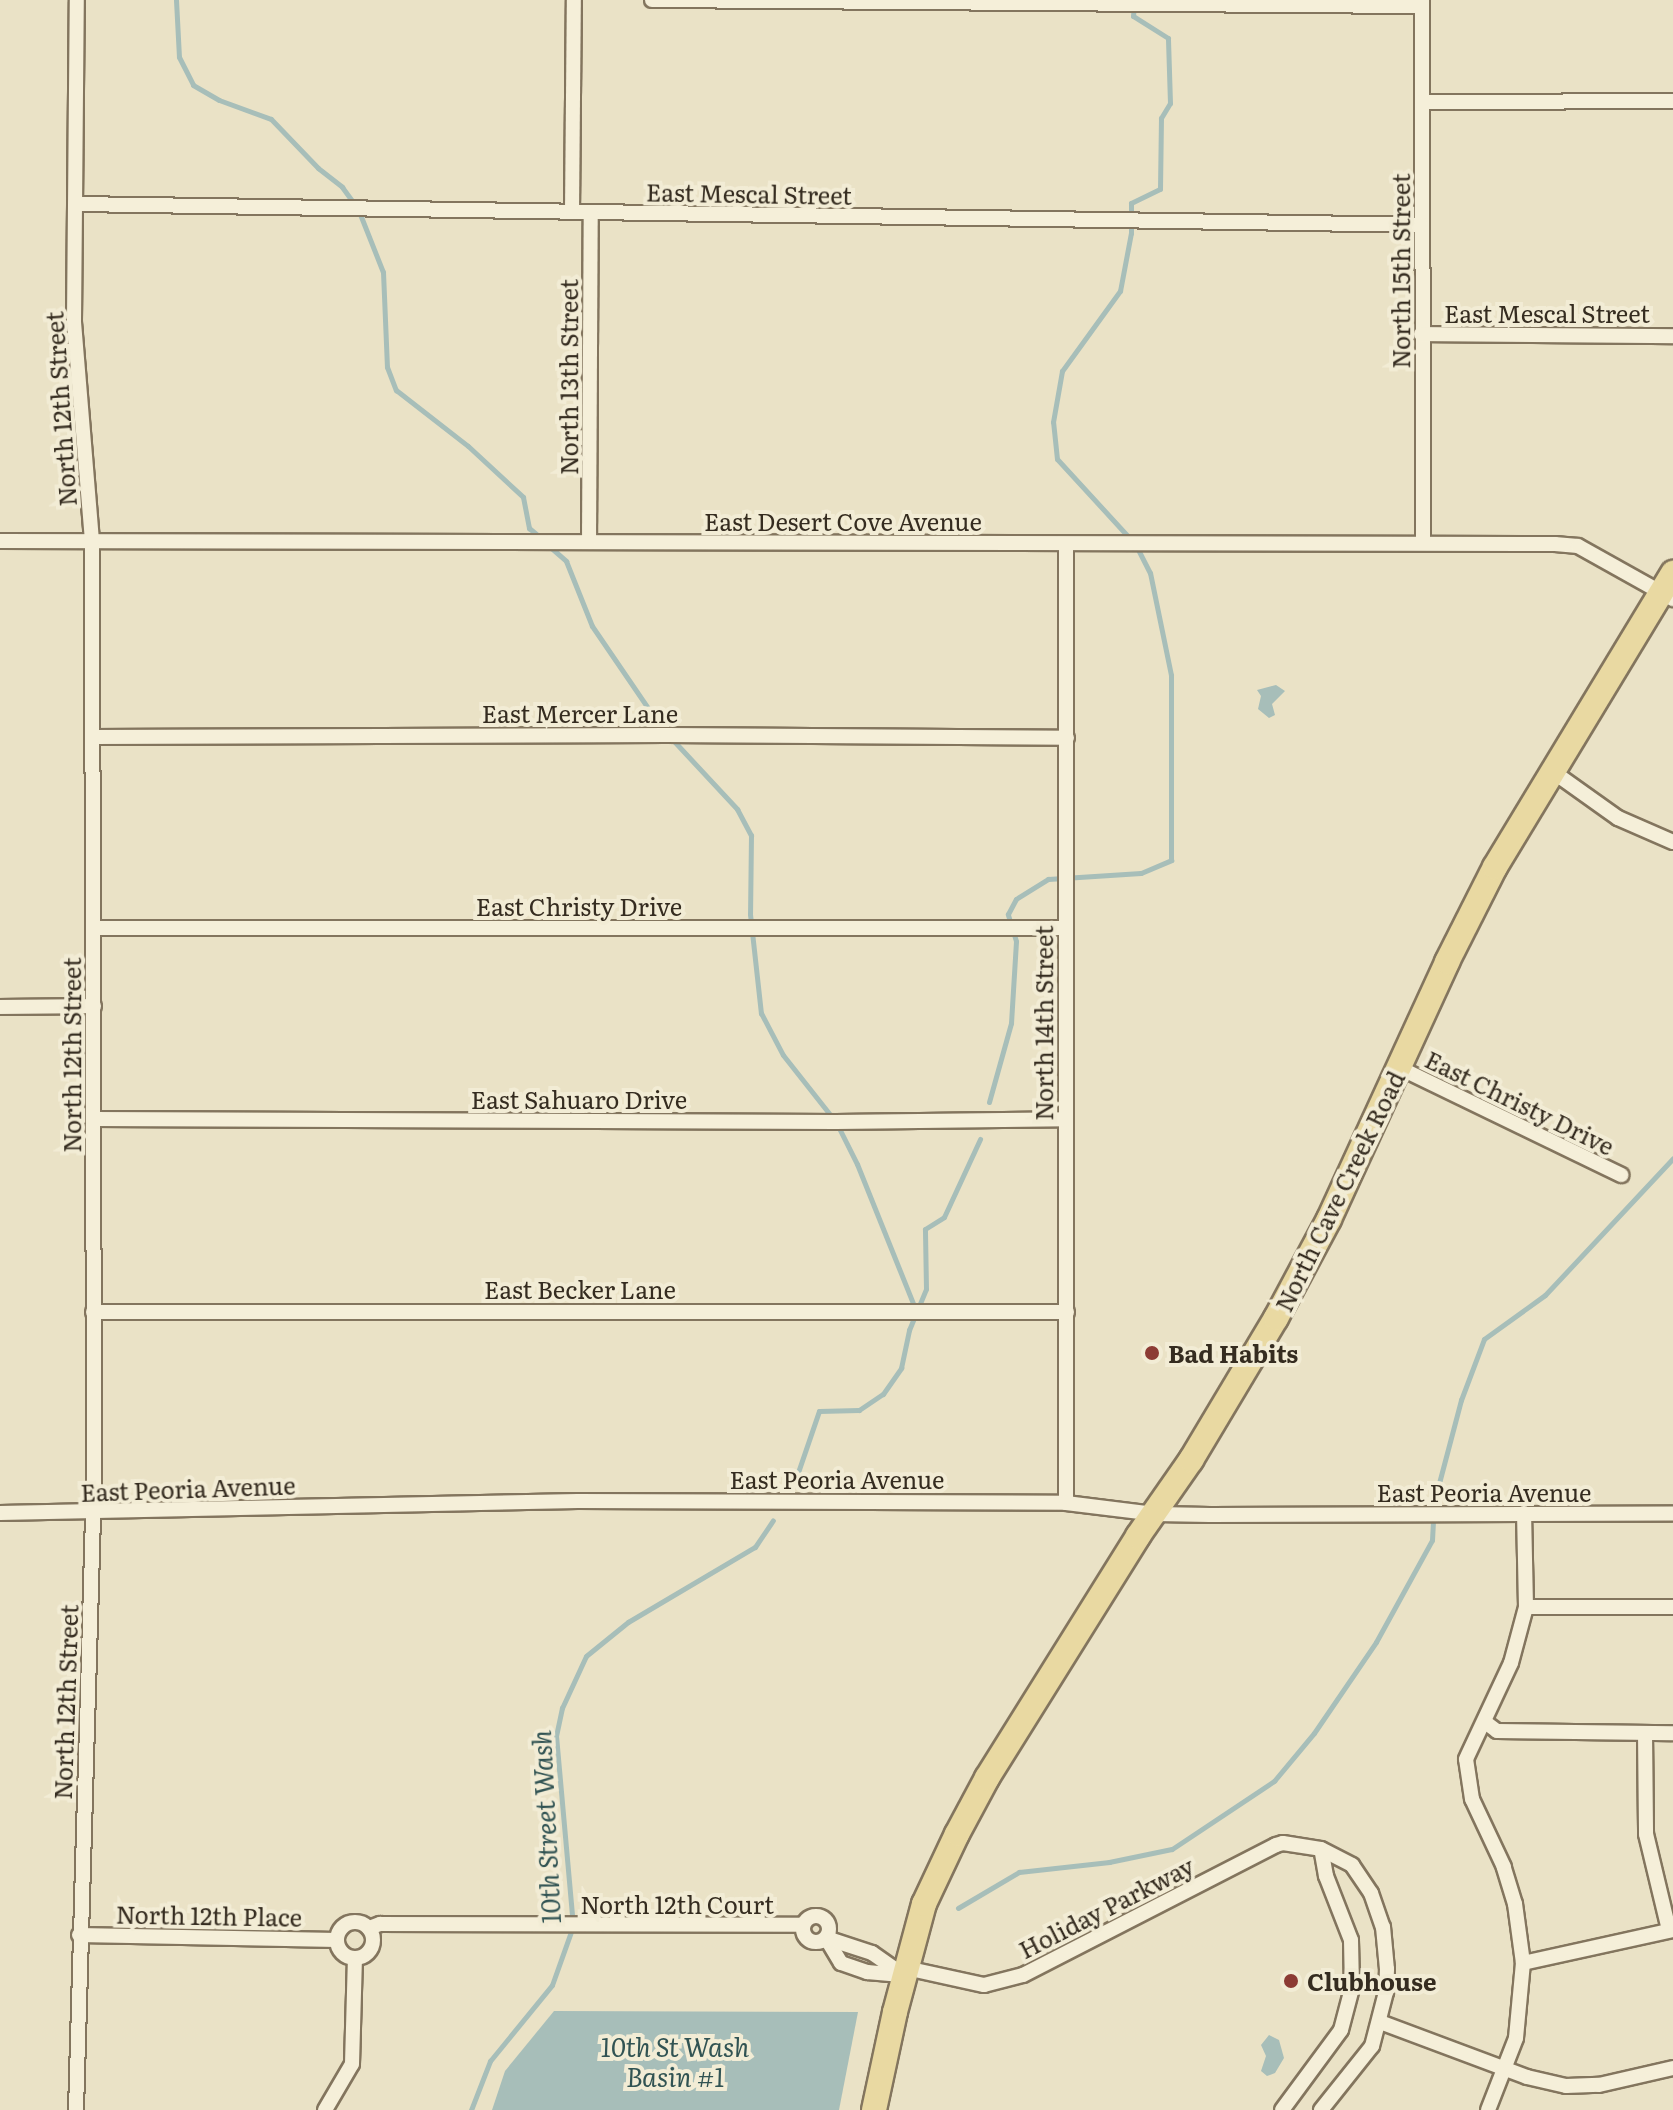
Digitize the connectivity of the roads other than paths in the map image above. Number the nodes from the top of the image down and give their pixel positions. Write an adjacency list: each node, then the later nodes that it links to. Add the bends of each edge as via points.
1 (77, 0): 7 (street, North 12th Street)
2 (574, 0): 8 (street)
3 (652, 0): 4 (street)
4 (1422, 3): 6 (street, North 15th Street)
5 (1673, 101): 6 (street)
6 (1422, 102): 10 (street, North 15th Street)
7 (76, 204): 8 (street, East Mescal Street); 14 (street, North 12th Street, via 74,320)
8 (572, 212): 9 (street, East Mescal Street)
9 (591, 213): 10 (street, East Mescal Street); 15 (street, North 13th Street)
10 (1421, 225): 11 (street, North 15th Street)
11 (1421, 334): 12 (street, East Mescal Street); 16 (street, North 15th Street)
12 (1673, 336)
13 (0, 541): 14 (street, East Desert Cove Avenue)
14 (92, 541): 15 (street, East Desert Cove Avenue); 19 (street, North 12th Street)
15 (589, 542): 17 (street, East Desert Cove Avenue)
16 (1423, 542): 17 (street, East Desert Cove Avenue); 18 (street, East Desert Cove Avenue, via 1578,546)
17 (1066, 544): 20 (street, North 14th Street)
18 (1669, 588): 21 (main road, North Cave Creek Road)
19 (93, 737): 20 (street, East Mercer Lane); 23 (street, North 12th Street)
20 (1067, 738): 24 (street, North 14th Street)
21 (1552, 771): 22 (street, via 1618,818); 27 (main road, North Cave Creek Road, via 1472,911)
22 (1673, 842)
23 (93, 928): 24 (street, East Christy Drive); 25 (street, North 12th Street)
24 (1065, 928): 29 (street, North 14th Street)
25 (94, 1006): 26 (street); 28 (street, North 12th Street)
26 (0, 1007)
27 (1400, 1068): 30 (street, East Christy Drive); 38 (main road, North Cave Creek Road, via 1298,1278)
28 (93, 1119): 29 (street, East Sahuaro Drive); 31 (street, North 12th Street)
29 (1066, 1119): 32 (street, North 14th Street)
30 (1621, 1175)
31 (93, 1312): 32 (street, East Becker Lane); 34 (street, North 12th Street)
32 (1067, 1312): 33 (street, North 14th Street)
33 (1066, 1503): 34 (street, East Peoria Avenue, via 578,1501); 38 (street, East Peoria Avenue)
34 (93, 1511): 35 (street, East Peoria Avenue); 47 (street, North 12th Street)
35 (0, 1513)
36 (1524, 1513): 37 (street, East Peoria Avenue); 38 (street, East Peoria Avenue); 39 (street)
37 (1673, 1513)
38 (1156, 1514): 52 (main road, North Cave Creek Road, via 987,1778 924,1904)
39 (1526, 1607): 40 (street); 41 (street, via 1511,1663)
40 (1673, 1607)
41 (1485, 1722): 42 (street, via 1497,1731); 51 (street, via 1466,1759 1466,1775 1508,1879)
42 (1645, 1733): 43 (street); 46 (street, via 1646,1834)
43 (1673, 1733)
44 (1321, 1849): 52 (street, Holiday Parkway, via 1276,1845 1023,1975 984,1985); 53 (street, Holiday Parkway, via 1352,1865 1375,1904 1387,1969); 59 (street, via 1351,1940 1352,1988 1341,2030)
45 (369, 1928): 48 (street, North 12th Court, via 803,1925 820,1916 828,1923); 49 (street, via 352,1922 341,1928); 50 (street, via 371,1950)
46 (1671, 1930): 51 (street)
47 (79, 1935): 49 (street, North 12th Place); 56 (street, North 12th Street)
48 (826, 1938): 52 (street, Holiday Parkway, via 841,1963 867,1972)
49 (337, 1940): 50 (street, via 344,1954)
50 (355, 1958): 57 (street, via 352,2064)
51 (1523, 1963): 55 (street, via 1521,2011)
52 (905, 1972): 58 (main road, North Cave Creek Road)
53 (1380, 2022): 55 (street); 60 (street, Holiday Parkway, via 1372,2046)
54 (1673, 2068): 55 (street, via 1599,2085 1566,2086)
55 (1505, 2069): 61 (street)
56 (76, 2110)
57 (325, 2110)
58 (874, 2110)
59 (1282, 2110)
60 (1321, 2110)
61 (1488, 2110)

